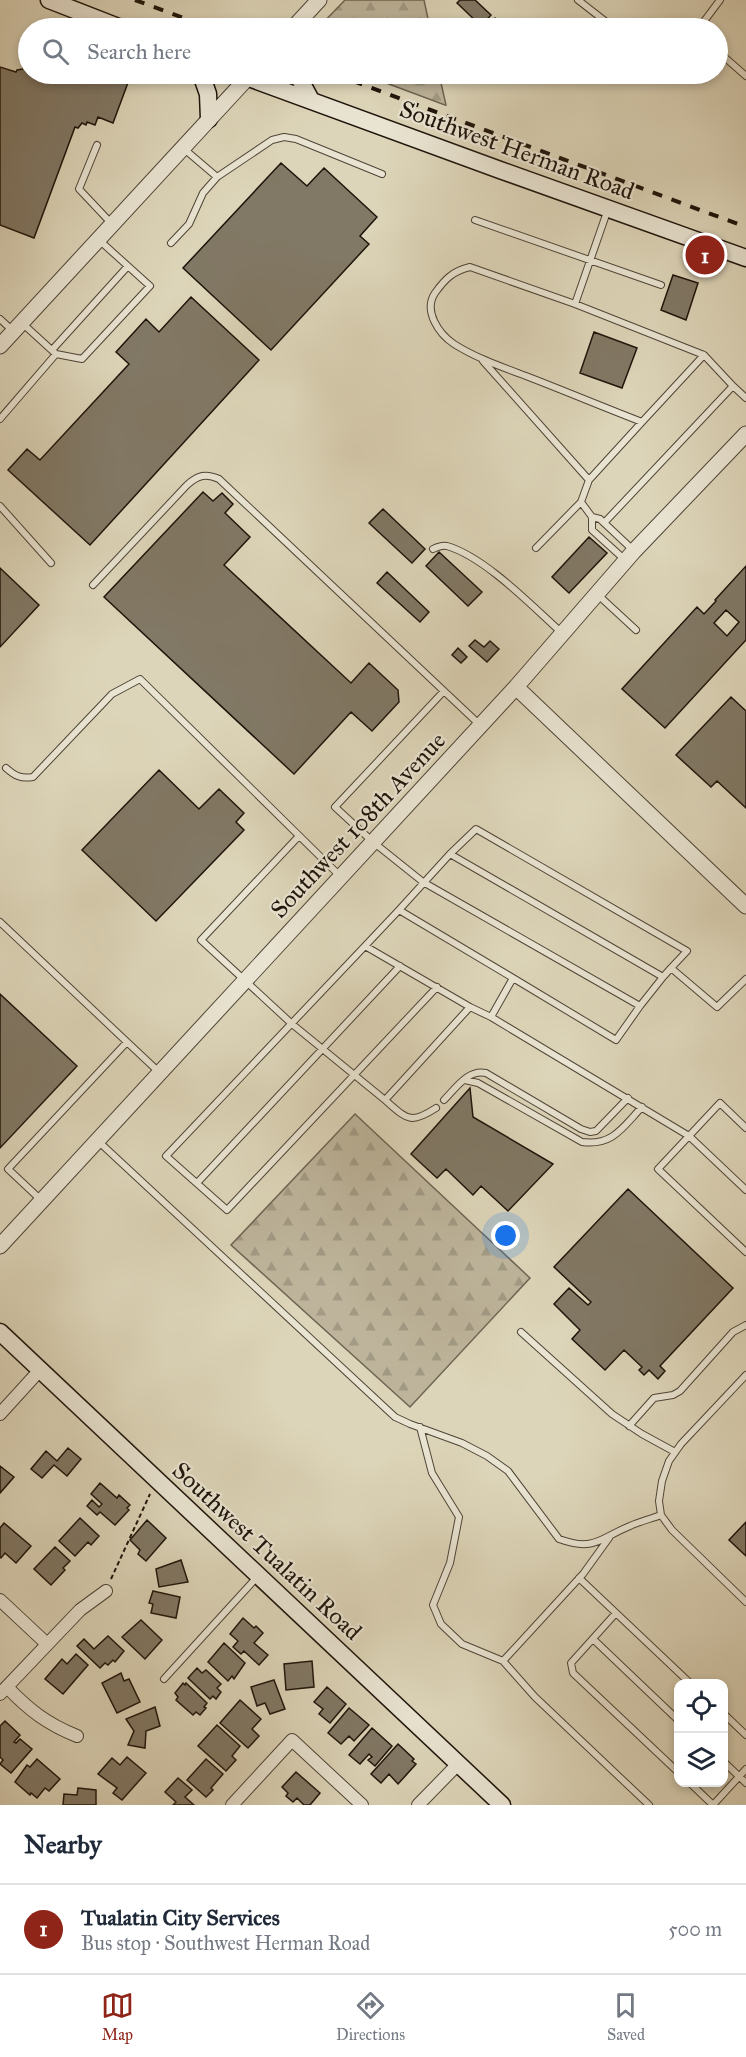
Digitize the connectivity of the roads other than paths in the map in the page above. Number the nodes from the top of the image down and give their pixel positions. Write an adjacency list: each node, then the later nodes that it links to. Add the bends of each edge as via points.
1 (49, 0): 5 (main road)
2 (319, 0): 6 (street)
3 (578, 0): 7 (lane)
4 (720, 0): 8 (lane)
5 (95, 18)
6 (302, 18)
7 (601, 18)
8 (706, 18)
9 (728, 60): 10 (lane)
10 (746, 76)
11 (204, 84): 16 (main road)
12 (238, 84): 16 (street)
13 (269, 84): 15 (main road, Southwest Herman Road)
14 (302, 84): 15 (main road)
15 (311, 100): 21 (main road, Southwest Herman Road)
16 (209, 119): 18 (street)
17 (97, 146): 23 (lane, via 79,189)
18 (183, 148): 20 (lane); 23 (street)
19 (382, 174): 20 (lane, via 284,136)
20 (217, 177): 25 (lane, via 203,193 189,224)
21 (609, 209): 26 (main road, Southwest Herman Road); 27 (lane)
22 (475, 219): 27 (lane)
23 (112, 224): 24 (street)
24 (98, 240): 28 (lane); 32 (street)
25 (171, 243)
26 (746, 258)
27 (591, 260): 29 (lane); 30 (lane)
28 (128, 266): 34 (lane); 34 (lane, via 150,285 82,359)
29 (661, 285)
30 (575, 304): 35 (lane); 36 (lane, via 470,267 456,270 444,279 430,309 434,322 453,343)
31 (0, 319): 32 (lane)
32 (18, 327): 33 (street); 34 (lane)
33 (0, 346)
34 (54, 352): 39 (lane)
35 (704, 355): 37 (lane); 40 (lane)
36 (481, 358): 40 (lane); 42 (lane)
37 (733, 386): 38 (lane); 46 (lane)
38 (746, 398)
39 (0, 419)
40 (642, 422): 42 (lane)
41 (746, 434): 49 (street, Southwest 108th Avenue)
42 (589, 480): 43 (lane)
43 (581, 502): 45 (lane); 48 (lane)
44 (0, 506): 50 (lane)
45 (592, 518): 46 (lane); 49 (lane, via 592,530)
46 (604, 523): 49 (lane)
47 (433, 549): 54 (lane, via 446,546 479,562)
48 (536, 549)
49 (630, 556): 52 (street, Southwest 108th Avenue)
50 (51, 563)
51 (93, 585): 56 (lane, via 187,485 196,477 209,475 219,480)
52 (597, 593): 53 (lane); 54 (street, Southwest 108th Avenue)
53 (636, 630)
54 (562, 633): 55 (street, Southwest 108th Avenue)
55 (516, 687): 57 (street, Southwest 108th Avenue); 64 (street)
56 (444, 692): 57 (lane); 60 (lane, via 335,807)
57 (480, 726): 60 (street, Southwest 108th Avenue)
58 (6, 768): 59 (lane, via 15,776 33,777 112,694 140,679)
59 (299, 836): 62 (lane); 73 (lane, via 201,940)
60 (373, 842): 62 (street, Southwest 108th Avenue); 63 (lane)
61 (450, 854): 63 (lane); 69 (lane, via 476,829 687,951); 71 (lane)
62 (341, 877): 73 (street, Southwest 108th Avenue)
63 (423, 882): 65 (lane); 76 (lane)
64 (746, 906)
65 (399, 910): 67 (lane); 70 (lane)
66 (0, 922): 79 (lane)
67 (365, 946): 68 (lane); 78 (lane)
68 (400, 966): 74 (lane); 80 (lane)
69 (671, 968): 71 (lane); 72 (lane, via 717,1007)
70 (513, 978): 76 (lane, via 616,1040); 77 (lane)
71 (663, 978): 76 (lane)
72 (746, 979)
73 (244, 981): 78 (lane); 81 (street, Southwest 108th Avenue)
74 (437, 987): 75 (lane); 82 (lane)
75 (470, 1006): 77 (lane); 85 (lane)
76 (640, 1006)
77 (491, 1017): 84 (lane)
78 (292, 1024): 80 (lane); 92 (lane, via 166,1156)
79 (127, 1042): 81 (lane); 94 (lane, via 8,1169)
80 (322, 1050): 82 (lane); 92 (lane)
81 (160, 1073): 91 (street, Southwest 108th Avenue)
82 (354, 1075): 85 (lane); 92 (lane, via 227,1210)
83 (465, 1080): 84 (lane, via 477,1072 486,1073 590,1132 602,1126); 86 (lane); 87 (lane, via 478,1083 582,1142 608,1140)
84 (628, 1098): 87 (lane)
85 (385, 1100): 88 (lane, via 412,1119)
86 (444, 1100)
87 (642, 1107): 90 (lane)
88 (436, 1108)
89 (746, 1128): 90 (lane, via 720,1103)
90 (688, 1136): 93 (lane); 96 (lane, via 658,1169)
91 (97, 1140): 94 (street, Southwest 108th Avenue); 104 (lane, via 395,1417)
92 (197, 1184)
93 (746, 1190)
94 (42, 1200): 95 (street, Southwest 108th Avenue)
95 (0, 1246)
96 (746, 1252)
97 (746, 1324): 103 (lane, via 733,1332 680,1391 654,1398)
98 (0, 1332): 100 (main road, Southwest Tualatin Road)
99 (521, 1332): 103 (lane, via 591,1397)
100 (40, 1370): 102 (street); 108 (main road, Southwest Tualatin Road)
101 (746, 1376): 105 (lane)
102 (0, 1414)
103 (629, 1426): 105 (lane)
104 (420, 1427): 107 (lane, via 462,1443 508,1471 560,1539 583,1544); 116 (lane, via 432,1473 459,1517 450,1563 433,1605 441,1624 462,1644)
105 (675, 1452): 106 (lane, via 662,1481)
106 (662, 1515): 107 (lane, via 629,1526); 112 (lane, via 672,1530)
107 (609, 1538): 109 (lane)
108 (258, 1575): 117 (lane); 124 (main road, Southwest Tualatin Road)
109 (579, 1578): 113 (lane); 116 (lane)
110 (106, 1591): 115 (street, via 84,1606)
111 (0, 1600): 115 (street)
112 (746, 1602)
113 (616, 1613): 114 (lane); 118 (lane)
114 (592, 1639): 120 (lane); 126 (lane, via 571,1663 573,1673)
115 (46, 1643): 119 (street)
116 (503, 1660): 135 (lane, via 535,1697)
117 (164, 1678)
118 (687, 1679)
119 (3, 1690): 123 (street, via 55,1727)
120 (674, 1716)
121 (728, 1719): 122 (lane)
122 (746, 1735)
123 (77, 1736)
124 (458, 1764): 133 (street); 134 (main road, Southwest Tualatin Road)
125 (728, 1767): 128 (lane)
126 (674, 1768)
127 (746, 1769): 128 (lane)
128 (739, 1777): 129 (lane); 136 (lane)
129 (746, 1783)
130 (695, 1787): 136 (lane)
131 (232, 1805): 132 (street, via 292,1740)
132 (362, 1805)
133 (418, 1805)
134 (502, 1805)
135 (649, 1805)
136 (713, 1805)

